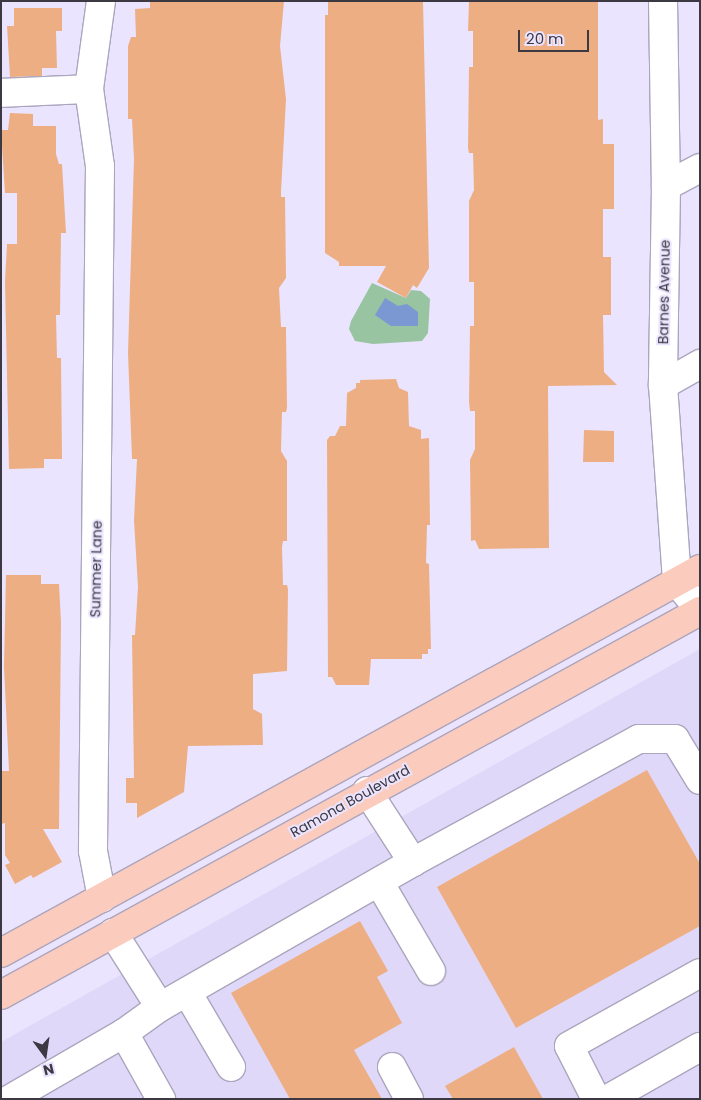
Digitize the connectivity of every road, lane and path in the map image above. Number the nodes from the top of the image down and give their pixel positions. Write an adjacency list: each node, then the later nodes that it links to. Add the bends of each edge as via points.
1 (101, 1): 3 (street, Summer Lane)
2 (663, 1): 6 (street, Barnes Avenue)
3 (89, 89): 4 (street); 15 (street, Summer Lane, via 100,166 93,851)
4 (1, 93)
5 (700, 168): 6 (street)
6 (666, 186): 8 (street, Barnes Avenue)
7 (700, 364): 8 (street)
8 (663, 385): 9 (street, Barnes Avenue)
9 (688, 576): 10 (street); 15 (main road)
10 (700, 610): 12 (main road, Ramona Boulevard)
11 (700, 780): 13 (street, via 675,739 639,738)
12 (367, 791): 13 (street); 16 (main road, Ramona Boulevard)
13 (413, 862): 14 (street)
14 (379, 882): 18 (street); 20 (street)
15 (102, 898): 17 (main road)
16 (113, 933): 21 (main road, Ramona Boulevard); 22 (street)
17 (1, 953)
18 (431, 972)
19 (700, 973): 30 (street, via 569,1046)
20 (187, 992): 22 (street); 25 (street)
21 (1, 995)
22 (160, 1007): 23 (street)
23 (124, 1033): 27 (street); 28 (street)
24 (700, 1047): 31 (street)
25 (231, 1067)
26 (392, 1067): 29 (street)
27 (10, 1099)
28 (161, 1099)
29 (409, 1099)
30 (596, 1099)
31 (608, 1099)

